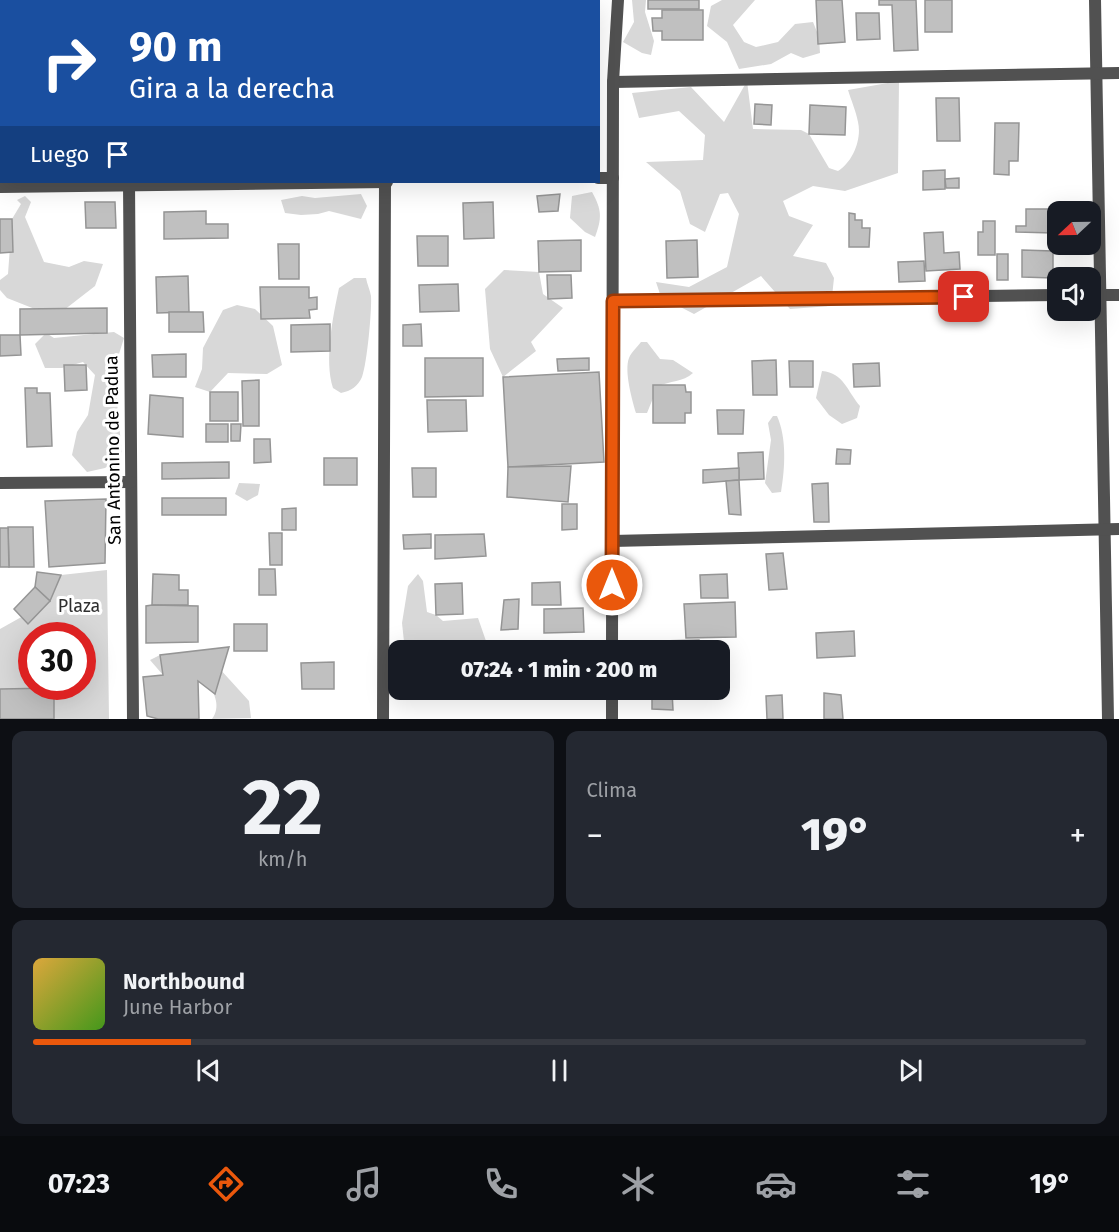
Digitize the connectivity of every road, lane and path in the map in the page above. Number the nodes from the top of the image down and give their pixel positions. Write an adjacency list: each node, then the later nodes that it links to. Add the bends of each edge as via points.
1 (618, 0): 5 (street)
2 (1095, 0): 4 (street)
3 (1119, 73): 4 (street)
4 (1096, 74): 5 (street); 11 (street)
5 (613, 82): 7 (street)
6 (600, 178): 7 (street)
7 (613, 178): 15 (street)
8 (129, 183): 10 (street); 17 (street, San Antonino de Padua)
9 (386, 183): 25 (street)
10 (0, 187)
11 (1096, 267)
12 (1101, 295): 13 (street)
13 (1119, 295)
14 (1047, 296): 15 (street)
15 (613, 301): 21 (street)
16 (1097, 321): 19 (street)
17 (131, 482): 18 (street); 24 (street, San Antonino de Padua)
18 (0, 483)
19 (1105, 529): 20 (street); 21 (street); 27 (street)
20 (1119, 529)
21 (612, 541): 22 (street)
22 (612, 640)
23 (612, 700): 26 (street)
24 (133, 719)
25 (383, 719)
26 (612, 719)
27 (1108, 719)

